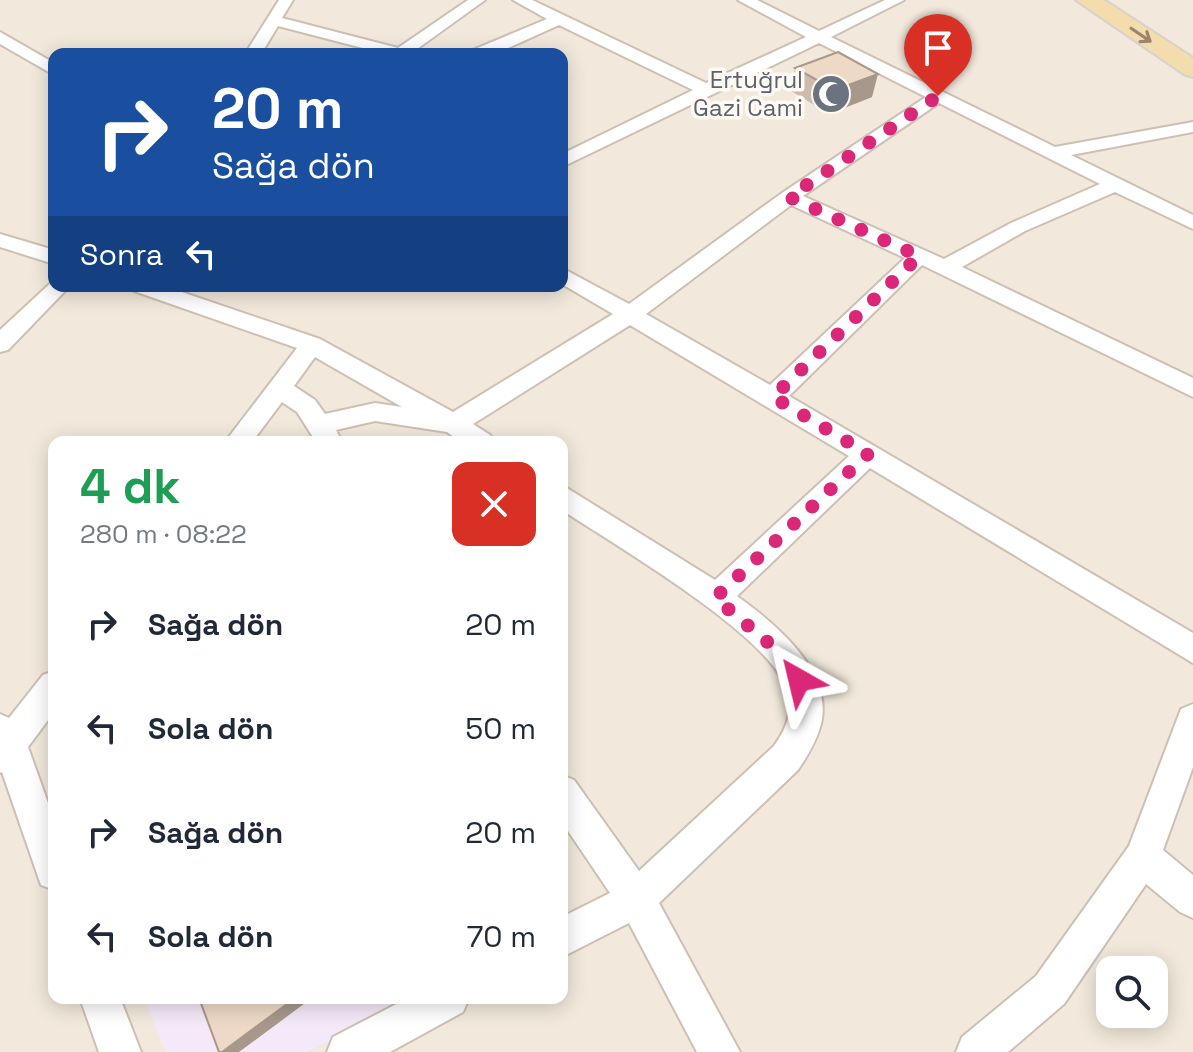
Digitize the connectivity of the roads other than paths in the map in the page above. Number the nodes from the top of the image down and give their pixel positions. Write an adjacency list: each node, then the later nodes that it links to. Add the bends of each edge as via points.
1 (478, 0): 15 (street)
2 (520, 0): 8 (street)
3 (745, 0): 11 (street)
4 (897, 0): 11 (street)
5 (1088, 0): 18 (main road, one-way to 18)
6 (1130, 0): 10 (main road)
7 (286, 1): 9 (street)
8 (559, 19): 16 (street); 19 (street)
9 (275, 21): 13 (street); 14 (street)
10 (1180, 33)
11 (818, 36): 19 (street); 20 (street)
12 (3, 43): 17 (street)
13 (257, 48)
14 (381, 48)
15 (408, 48)
16 (495, 48)
17 (48, 67)
18 (1193, 69)
19 (705, 89): 23 (street)
20 (938, 96): 22 (street); 25 (street)
21 (1193, 127): 22 (street)
22 (1052, 153): 24 (street)
23 (568, 158)
24 (1116, 184): 26 (street); 30 (street, via 1018,227)
25 (789, 197): 29 (street); 34 (street)
26 (1193, 223)
27 (0, 240): 28 (street)
28 (48, 255)
29 (919, 256): 30 (street); 39 (street)
30 (945, 268): 38 (street)
31 (568, 278): 34 (street)
32 (51, 292): 35 (street)
33 (159, 292): 36 (street)
34 (630, 314): 39 (street); 40 (street)
35 (0, 344)
36 (312, 345): 37 (street); 40 (street)
37 (279, 388): 41 (street, via 306,406); 42 (street)
38 (1193, 388)
39 (773, 397): 45 (street)
40 (453, 424): 41 (street, via 375,412); 43 (street); 44 (street)
41 (324, 434)
42 (243, 436)
43 (436, 436)
44 (472, 436)
45 (868, 454): 47 (street); 48 (street)
46 (568, 500): 47 (street)
47 (715, 598): 55 (street, via 783,655 799,680 807,709 801,736 786,758)
48 (1193, 649)
49 (48, 693): 51 (street)
50 (1193, 720): 54 (street)
51 (3, 743): 53 (street)
52 (568, 801): 55 (street)
53 (48, 857)
54 (1143, 857): 56 (street); 63 (street, via 1050,990)
55 (636, 899): 57 (street); 62 (street)
56 (1193, 899)
57 (568, 935)
58 (102, 1004): 60 (street)
59 (438, 1004): 61 (street)
60 (115, 1049)
61 (348, 1052)
62 (719, 1052)
63 (977, 1052)

